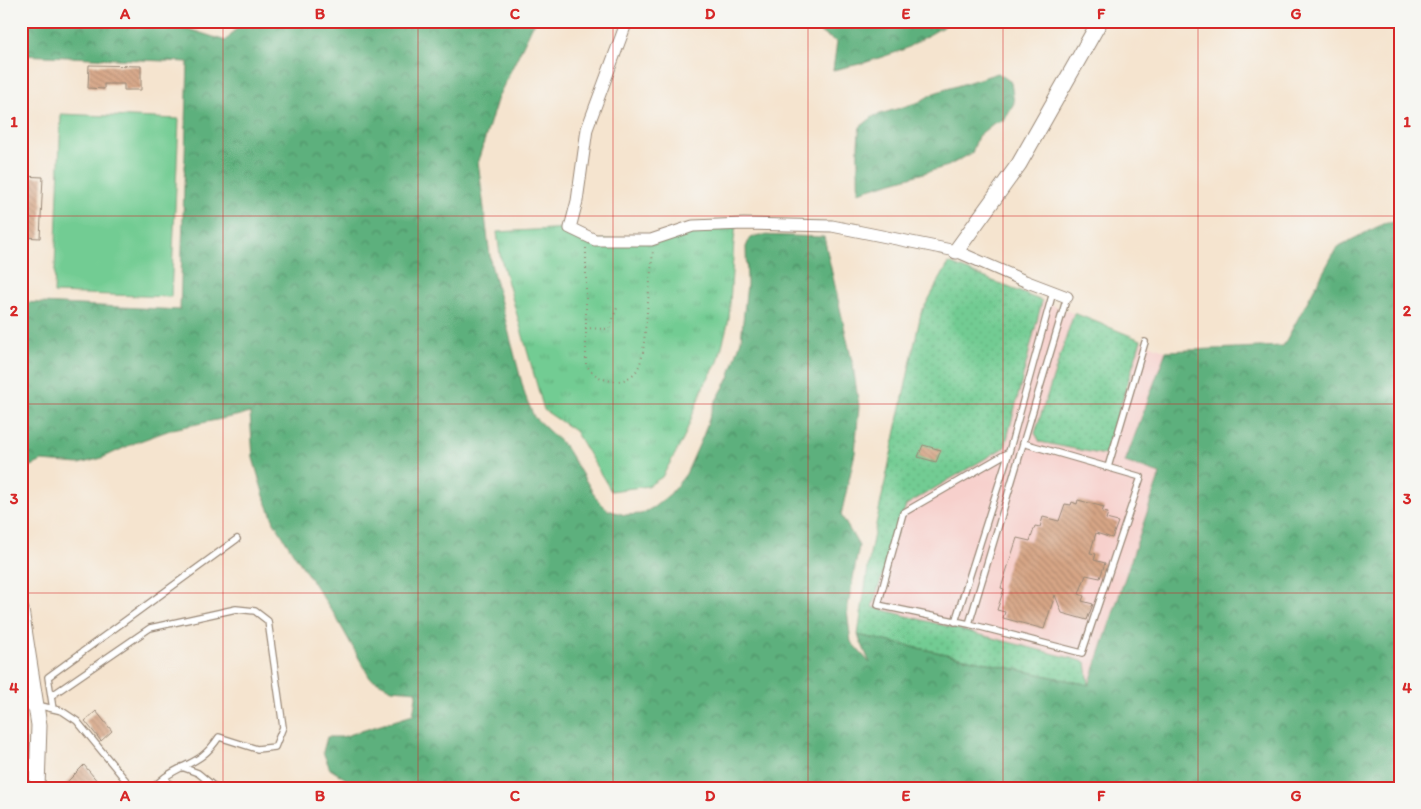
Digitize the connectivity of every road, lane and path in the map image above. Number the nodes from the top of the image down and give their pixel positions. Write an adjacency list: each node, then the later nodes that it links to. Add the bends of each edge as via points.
1 (627, 21): 3 (street, via 588,129 578,201 570,228)
2 (1100, 21): 5 (street, via 1019,164)
3 (586, 236): 4 (street, via 595,240); 9 (path)
4 (654, 239): 5 (street, via 693,226 832,226); 9 (path, via 643,352 641,363 632,376 610,381 590,371 586,364)
5 (956, 251): 6 (street)
6 (1053, 292): 7 (street); 12 (lane)
7 (1067, 297): 11 (lane)
8 (617, 308): 9 (path, via 609,329)
9 (586, 328)
10 (1145, 342): 13 (lane)
11 (1023, 443): 13 (lane); 17 (lane)
12 (1009, 452): 16 (lane); 16 (lane, via 902,513 878,605)
13 (1108, 467): 17 (lane, via 1141,476 1082,653)
14 (237, 540): 18 (lane, via 48,677)
15 (21, 610): 20 (street)
16 (954, 622): 17 (lane)
17 (969, 624)
18 (51, 696): 21 (lane); 22 (lane, via 150,628 236,609 256,611 268,621 283,727 275,747 257,749 219,737 200,759)
19 (21, 705): 20 (street)
20 (37, 705): 21 (lane); 24 (street)
21 (53, 709): 25 (lane, via 77,721)
22 (182, 768): 23 (lane); 28 (lane, via 198,773)
23 (165, 777): 26 (lane); 27 (lane)
24 (37, 788)
25 (132, 788)
26 (152, 788)
27 (172, 788)
28 (216, 788)

